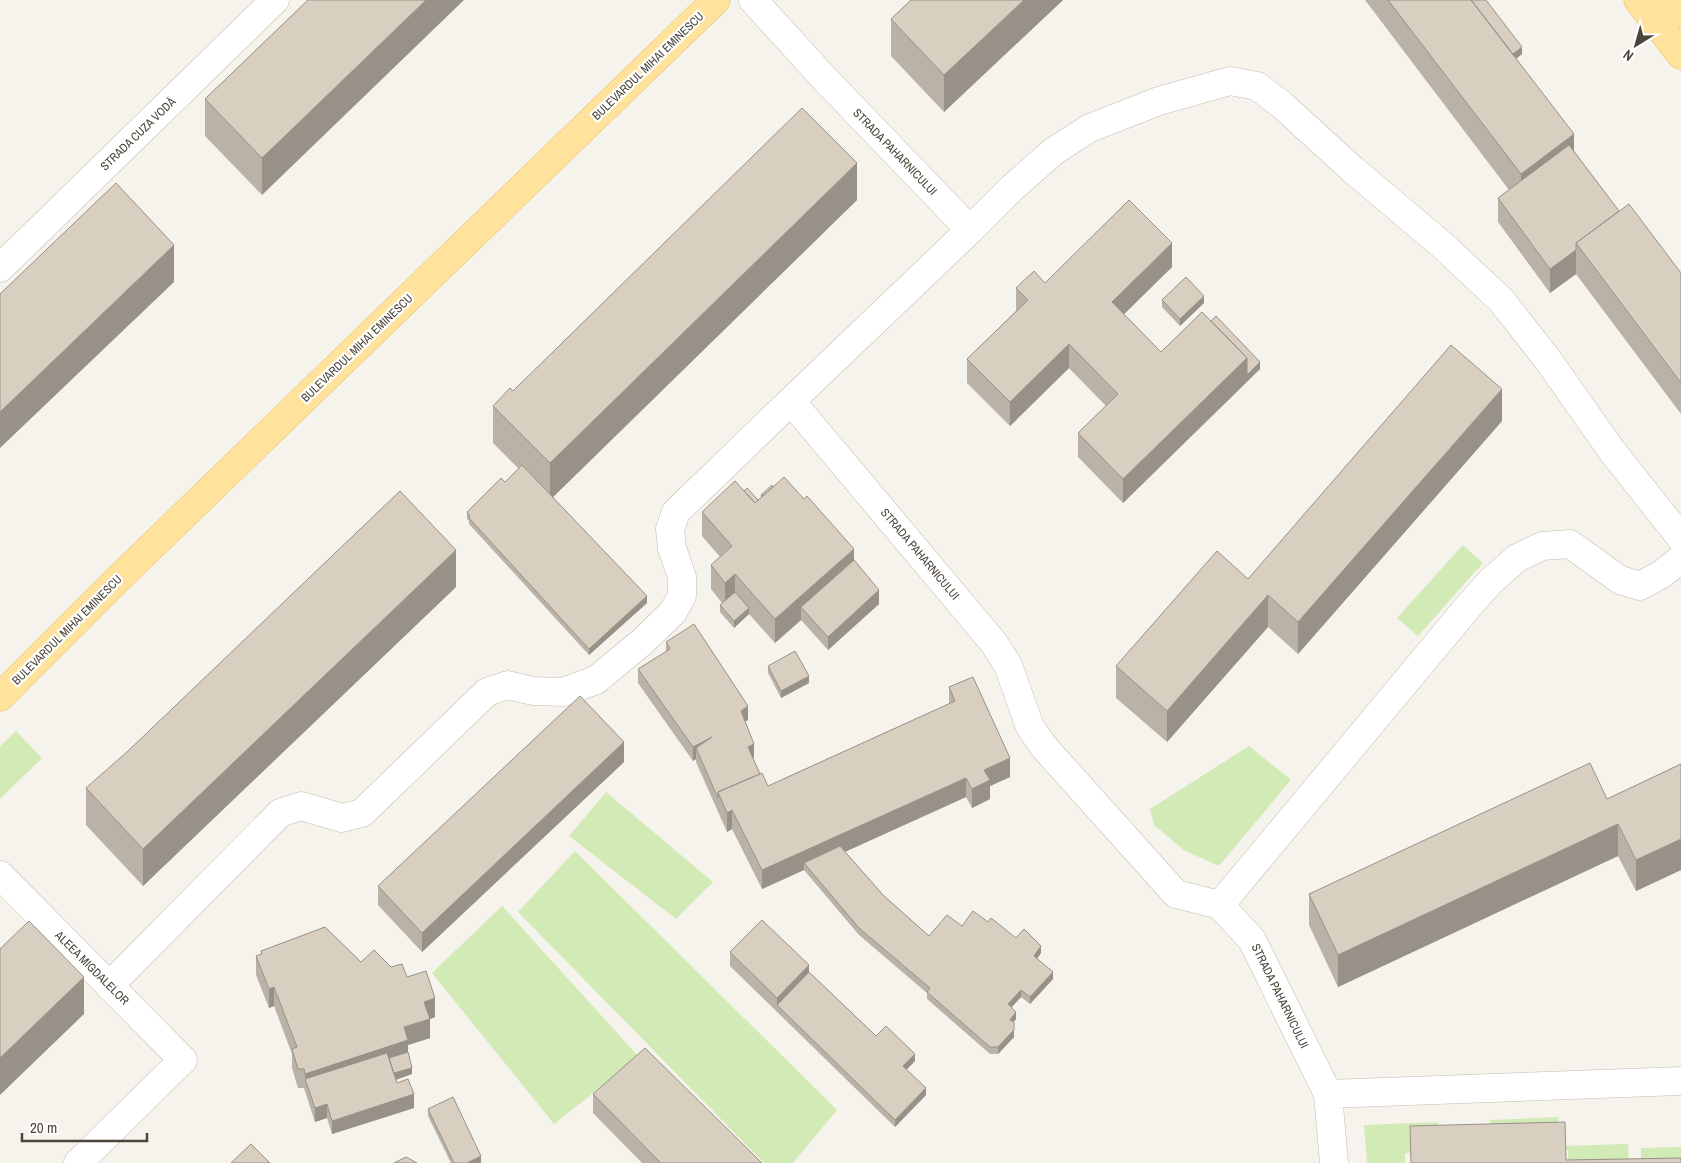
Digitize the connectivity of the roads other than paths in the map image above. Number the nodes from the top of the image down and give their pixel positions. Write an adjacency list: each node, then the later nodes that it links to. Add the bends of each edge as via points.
1 (276, 0): 9 (street, STRADA CUZA VODĂ)
2 (716, 0): 13 (main road, BULEVARDUL MIHAI EMINESCU, via 117,580)
3 (753, 0): 8 (street, STRADA PAHARNICULUI)
4 (1638, 0): 7 (main road)
5 (1670, 0): 6 (main road)
6 (1681, 14)
7 (1681, 55)
8 (970, 230): 10 (street); 11 (street, via 1054,151 1090,128 1159,101 1230,81 1257,86 1441,244 1501,300 1612,451)
9 (0, 268)
10 (791, 401): 15 (street, STRADA PAHARNICULUI, via 993,642 1008,665 1030,727 1044,747 1176,894); 16 (street, via 676,512 670,529 672,548 682,577 682,596 673,612 642,642 596,680 563,692 533,691 508,685 486,692 362,812 342,818 301,806 280,813)
11 (1681, 538)
12 (1681, 559): 15 (street, via 1640,586 1620,580 1570,544 1542,546 1517,558 1467,608)
13 (0, 698)
14 (0, 875): 16 (street, ALEEA MIGDALELOR)
15 (1220, 906): 18 (street, STRADA PAHARNICULUI, via 1252,940)
16 (109, 986): 19 (street, ALEEA MIGDALELOR, via 183,1060)
17 (1681, 1081): 18 (street)
18 (1328, 1094): 20 (street, STRADA PAHARNICULUI)
19 (78, 1163)
20 (1334, 1163)

